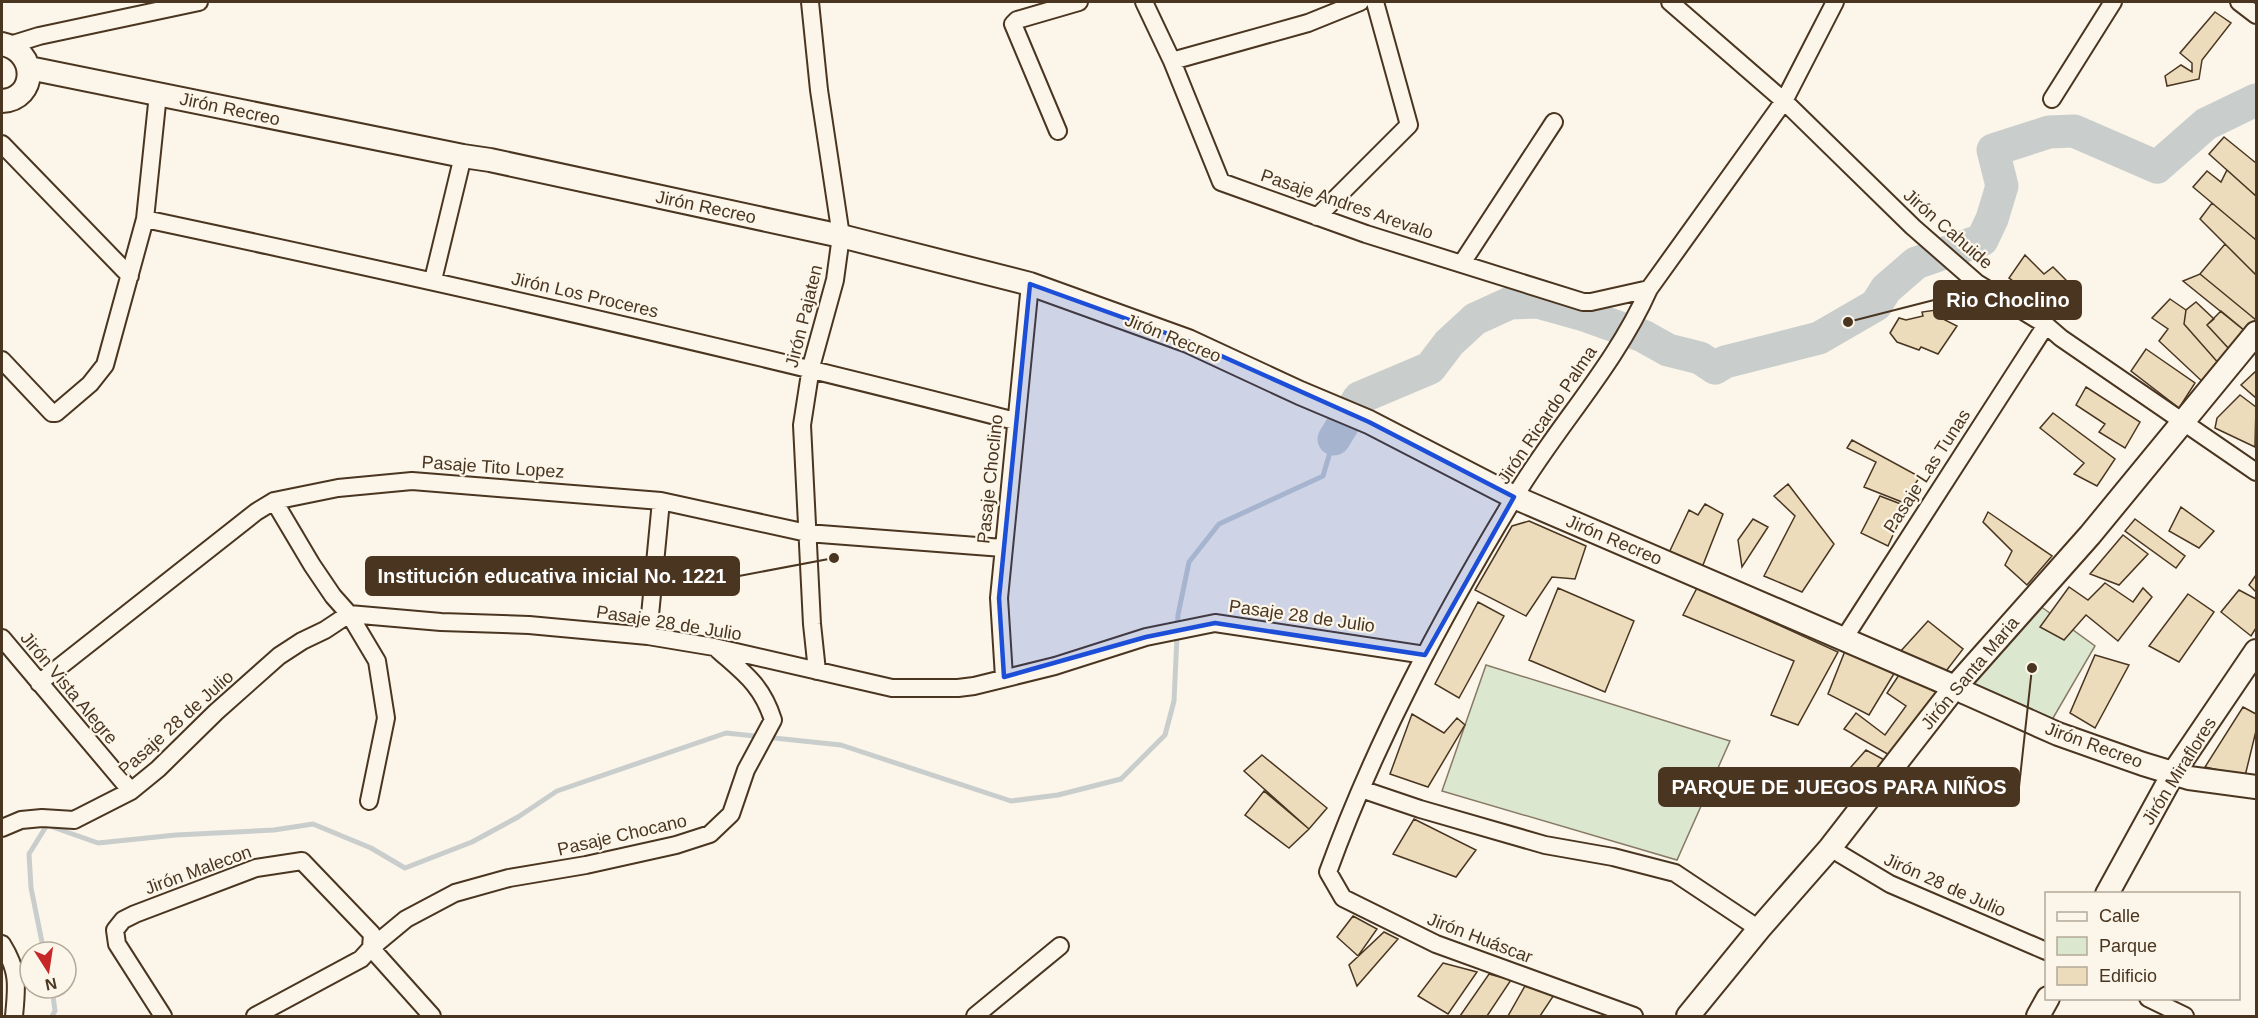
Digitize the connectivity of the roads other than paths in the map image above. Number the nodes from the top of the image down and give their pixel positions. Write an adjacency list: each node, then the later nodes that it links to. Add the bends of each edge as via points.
1 (198, 2): 12 (street)
2 (810, 2): 25 (street, Jirón Pajaten)
3 (1079, 2): 20 (street, via 1013,24)
4 (1144, 2): 13 (street, Pasaje Andres Arevalo)
5 (1360, 2): 13 (street, via 1308,23)
6 (1375, 2): 23 (street, via 1409,125)
7 (1670, 2): 18 (street, Jirón Cahuide)
8 (1835, 2): 18 (street, Jirón Ricardo Palma)
9 (2113, 2): 16 (street)
10 (2239, 2): 11 (street)
11 (2256, 15)
12 (6, 45): 14 (main road, via 19,51)
13 (1172, 60): 23 (street, Pasaje Andres Arevalo, via 1221,182)
14 (29, 68): 15 (main road, Jirón Recreo); 17 (main road, via 28,82 20,94)
15 (158, 94): 22 (main road, Jirón Recreo); 24 (street)
16 (2052, 99)
17 (2, 101)
18 (1784, 101): 30 (street, Jirón Ricardo Palma); 31 (street, Jirón Cahuide, via 1913,227 1977,283)
19 (1554, 122): 26 (street)
20 (1058, 131)
21 (2, 144): 27 (street)
22 (463, 156): 25 (main road, Jirón Recreo); 28 (street)
23 (1317, 217): 26 (street, Pasaje Andres Arevalo)
24 (145, 219): 27 (street); 28 (street, Jirón Los Proceres)
25 (841, 236): 29 (main road, Jirón Recreo); 34 (street, Jirón Pajaten, via 835,280)
26 (1462, 263): 30 (street, Pasaje Andres Arevalo, via 1587,302)
27 (130, 276): 33 (street, via 105,365 90,384 56,413)
28 (433, 280): 34 (street, Jirón Los Proceres)
29 (1030, 284): 35 (street, Pasaje Choclino); 38 (main road, Jirón Recreo, via 1188,341 1369,422)
30 (1649, 289): 38 (street, Jirón Ricardo Palma, via 1617,348)
31 (2046, 325): 36 (street, Jirón Cahuide); 46 (street, Pasaje Las Tunas)
32 (2256, 333): 36 (main road, Jirón Santa Maria)
33 (2, 360)
34 (811, 368): 35 (street, Jirón Los Proceres); 41 (street, Jirón Pajaten, via 802,425)
35 (1015, 420): 42 (street, Pasaje Choclino)
36 (2184, 421): 37 (street, Jirón Cahuide); 53 (main road, Jirón Santa Maria, via 2090,535)
37 (2256, 472)
38 (1515, 497): 46 (main road, Jirón Recreo); 49 (street, Jirón Ricardo Palma)
39 (274, 501): 40 (street, Pasaje Tito Lopez, via 338,488 412,481); 43 (street, via 322,581); 52 (street, Pasaje Tito Lopez)
40 (661, 501): 41 (street, Pasaje Tito Lopez); 44 (street)
41 (807, 533): 42 (street, Pasaje Tito Lopez); 50 (street, Jirón Pajaten)
42 (1003, 548): 51 (street, Pasaje Choclino, via 999,598)
43 (349, 614): 44 (street, Pasaje 28 de Julio); 57 (street, Pasaje 28 de Julio, via 279,656); 58 (street, via 376,661 386,718)
44 (648, 636): 47 (street, Pasaje 28 de Julio)
45 (2, 638): 52 (street, Jirón Vista Alegre)
46 (1843, 640): 53 (main road, Jirón Recreo)
47 (714, 647): 50 (street, Pasaje 28 de Julio); 66 (street, Pasaje Chocano, via 751,680 766,699 773,720 746,770 731,814 710,834 676,845 509,878 455,893 406,919)
48 (2256, 651): 54 (main road, Jirón Miraflores)
49 (1425, 655): 51 (street, Pasaje 28 de Julio, via 1215,623 1146,637 1055,666); 56 (street, Jirón Ricardo Palma)
50 (817, 671): 51 (street, Pasaje 28 de Julio, via 909,689 958,688)
51 (1004, 677)
52 (39, 683): 57 (street, Jirón Vista Alegre)
53 (1955, 687): 54 (main road, Jirón Recreo, via 2058,734); 60 (main road, Jirón Santa Maria)
54 (2174, 772): 55 (main road, Jirón Recreo, via 2189,778); 62 (main road, Jirón Miraflores)
55 (2256, 788)
56 (1361, 789): 61 (street, Jirón Ricardo Palma); 63 (street, via 1545,845 1676,873)
57 (130, 791): 59 (street, Pasaje 28 de Julio, via 74,820 21,820)
58 (369, 801)
59 (2, 828)
60 (1830, 848): 63 (main road, Jirón Santa Maria); 67 (street, Jirón 28 de Julio, via 1890,884)
61 (1328, 872): 77 (street, Jirón Huáscar, via 1343,898 1436,944)
62 (2108, 892)
63 (1759, 929): 78 (main road, Jirón Santa Maria)
64 (2, 944): 72 (street, via 12,960 16,978)
65 (1060, 946): 76 (street)
66 (371, 948): 73 (street, Jirón Malecon, via 372,934 302,861 256,868 135,914 115,930 117,944); 74 (street, Pasaje Chocano, via 361,959); 75 (street)
67 (2045, 951)
68 (2047, 1000): 79 (main road)
69 (2150, 1000): 80 (street)
70 (2, 1011): 71 (street)
71 (4, 1017)
72 (14, 1017)
73 (163, 1017)
74 (255, 1017)
75 (432, 1017)
76 (975, 1017)
77 (1634, 1017)
78 (1688, 1017)
79 (2038, 1017)
80 (2185, 1017)

